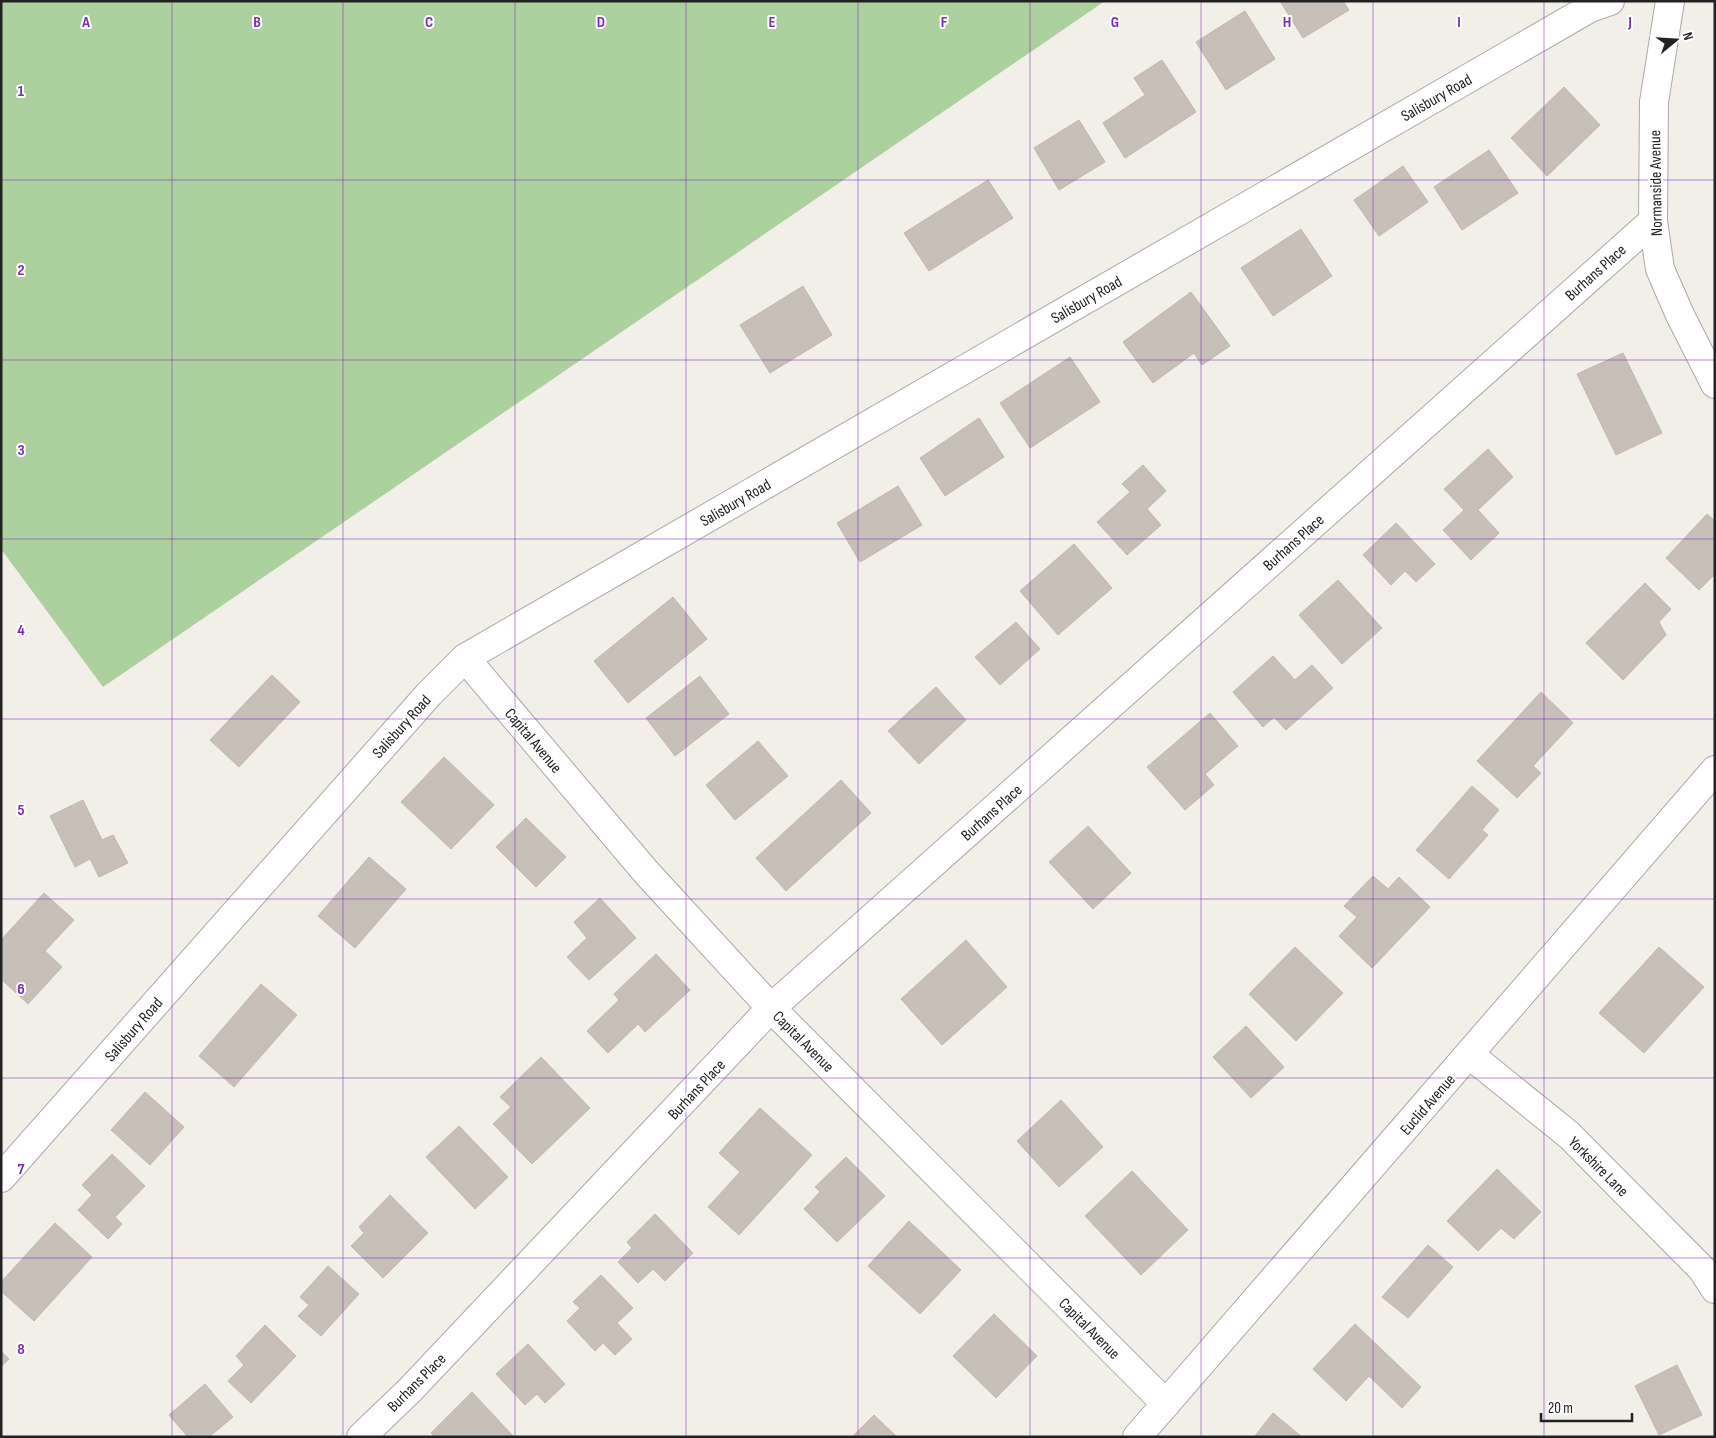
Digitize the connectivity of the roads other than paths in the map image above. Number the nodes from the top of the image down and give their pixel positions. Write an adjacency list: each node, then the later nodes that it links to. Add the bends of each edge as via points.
1 (1610, 1): 5 (street, Salisbury Road, via 1590,8)
2 (1670, 1): 3 (street, Normanside Avenue, via 1654,102)
3 (1653, 220): 4 (street, Normanside Avenue, via 1660,269); 7 (street, Burhans Place)
4 (1715, 384)
5 (465, 658): 7 (street, Capital Avenue, via 646,872); 9 (street, Salisbury Road, via 423,701)
6 (1715, 770): 8 (street, Euclid Avenue)
7 (771, 1008): 11 (street, Capital Avenue); 12 (street, Burhans Place, via 410,1390)
8 (1470, 1055): 10 (street, Yorkshire Lane, via 1568,1135 1702,1270); 11 (street, Euclid Avenue)
9 (1, 1178)
10 (1715, 1290)
11 (1166, 1404): 13 (street, Euclid Avenue)
12 (361, 1437)
13 (1137, 1437)

